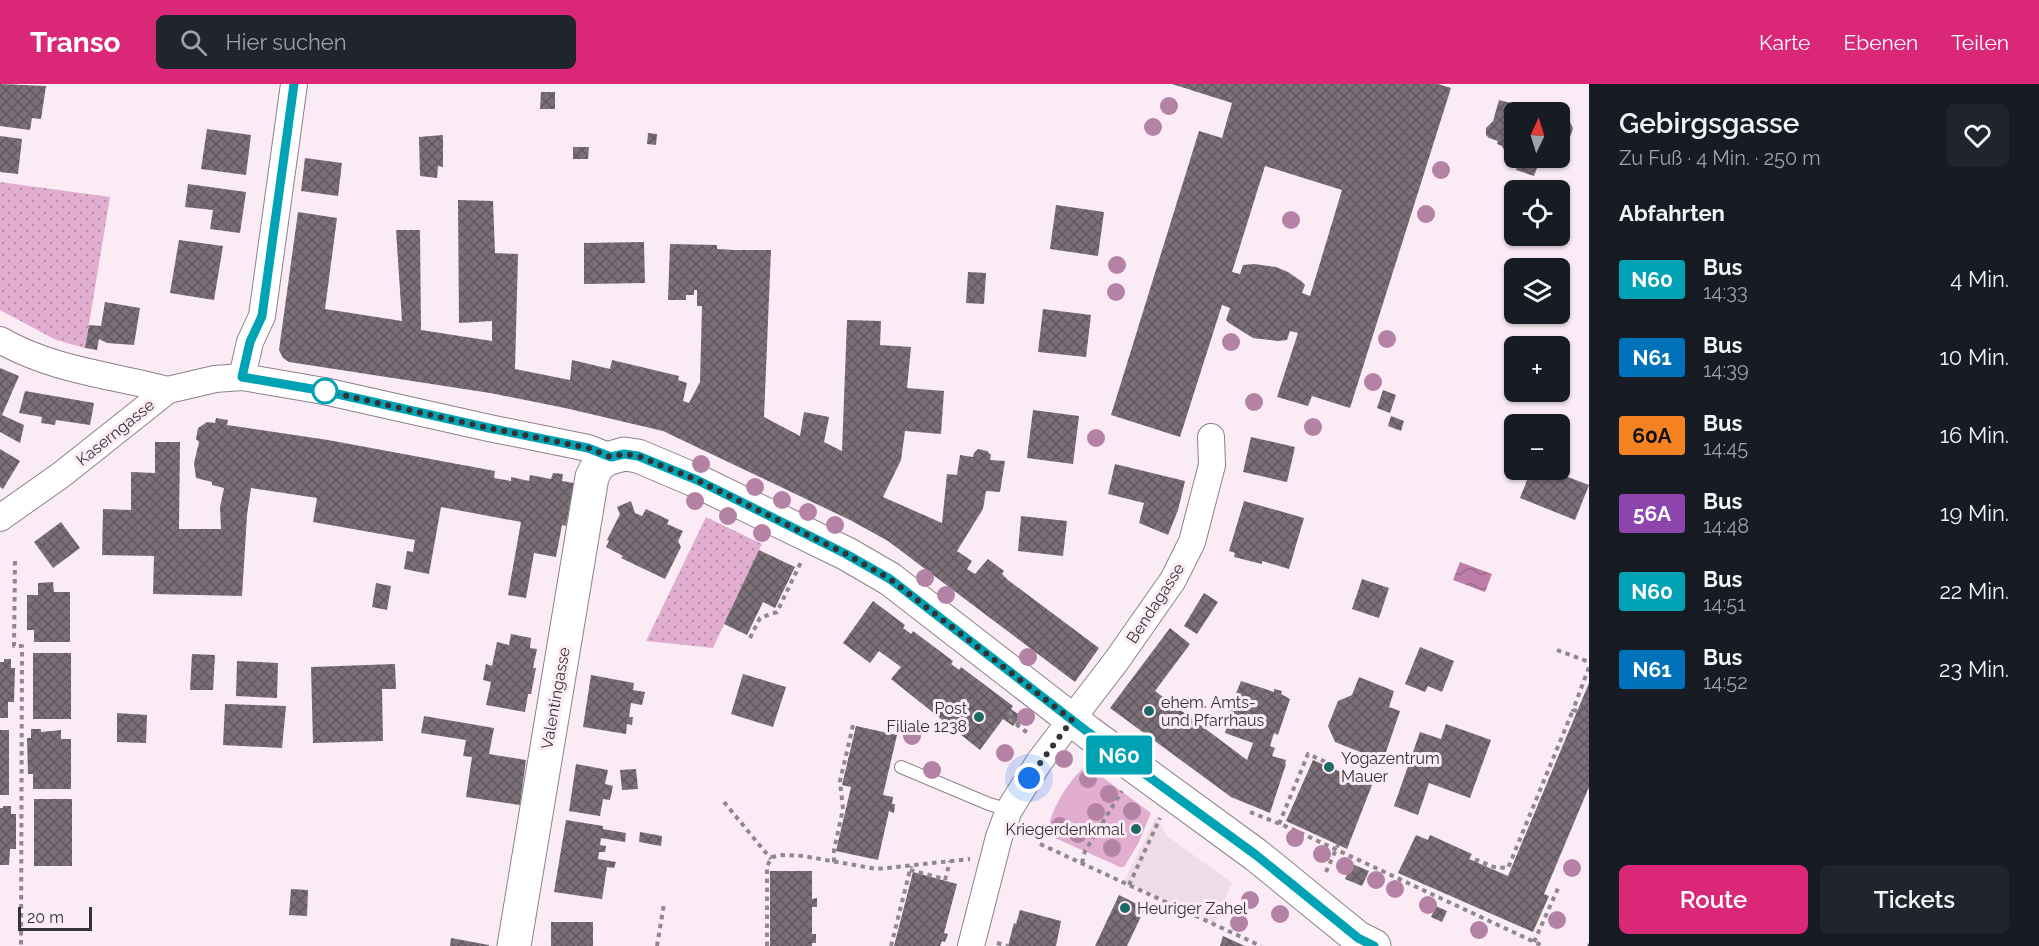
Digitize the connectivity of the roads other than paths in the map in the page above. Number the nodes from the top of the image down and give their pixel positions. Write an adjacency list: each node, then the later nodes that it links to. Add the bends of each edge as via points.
1 (294, 84): 3 (street, via 262,316 250,342)
2 (0, 340): 4 (street, via 79,371)
3 (242, 377): 4 (street, Kaserngasse, via 205,380); 6 (street, Kaserngasse, via 588,448)
4 (168, 390): 7 (street, Kaserngasse, via 62,475)
5 (1211, 437): 8 (street, Bendagasse, via 1212,465 1204,500 1192,542 1173,580 1117,660)
6 (611, 457): 8 (main road, via 638,456 697,480 846,554 890,579); 11 (main road, Valentingasse, via 598,465 592,477)
7 (0, 518)
8 (1059, 710): 10 (street, Bendagasse, via 1039,762); 13 (main road, via 1256,855 1358,938)
9 (901, 767): 10 (lane, via 989,804)
10 (1006, 818): 12 (street, Bendagasse)
11 (514, 946)
12 (970, 946)
13 (1374, 946)

